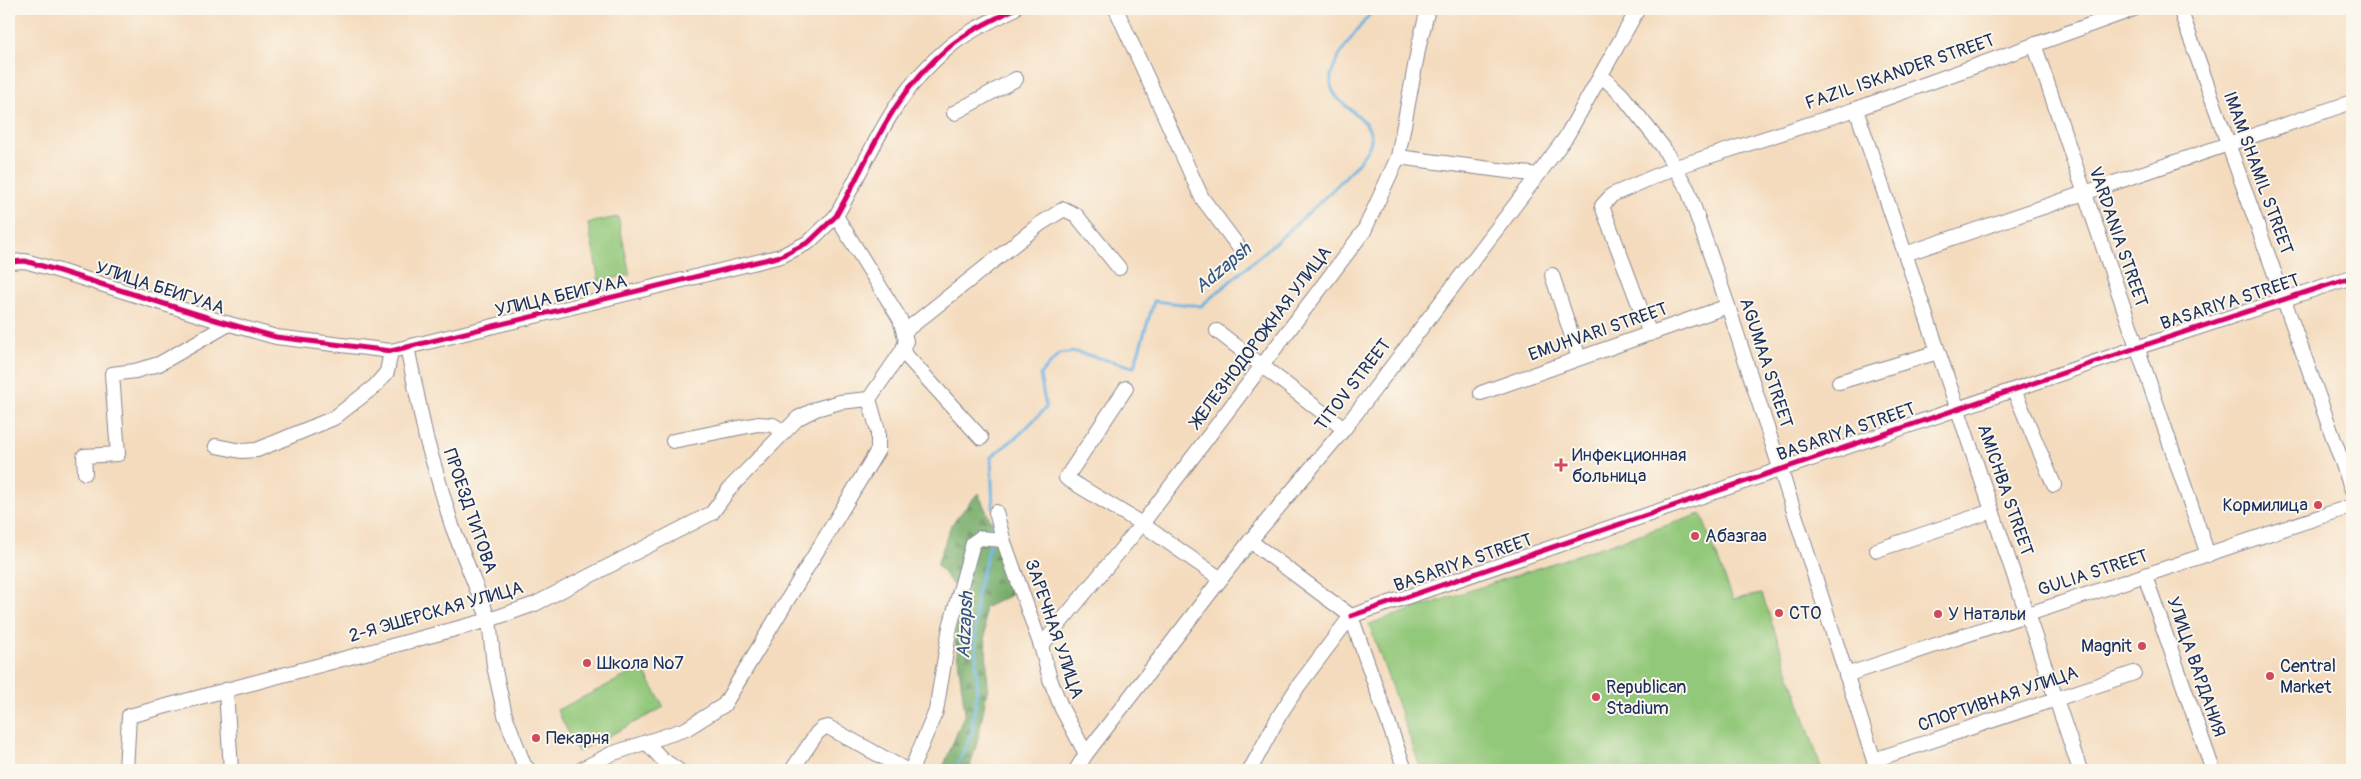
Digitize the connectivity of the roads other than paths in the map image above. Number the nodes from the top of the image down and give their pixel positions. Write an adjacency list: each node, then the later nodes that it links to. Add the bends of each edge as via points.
1 (1014, 9): 18 (street, УЛИЦА БЕИГУАА, via 950,46 913,81 888,116)
2 (1116, 9): 19 (street, via 1202,198)
3 (1428, 9): 14 (street, ЖЕЛЕЗНОДОРОЖНАЯ УЛИЦА, via 1418,45)
4 (1638, 9): 8 (street, TITOV STREET)
5 (2134, 9): 7 (street, FAZIL ISKANDER STREET)
6 (2180, 9): 13 (street, IMAM SHAMIL STREET)
7 (2034, 44): 11 (street, FAZIL ISKANDER STREET); 17 (street, VARDANIA STREET)
8 (1602, 76): 15 (street, AGUMAA STREET, via 1622,95); 16 (street, TITOV STREET, via 1566,137)
9 (1016, 79): 12 (street)
10 (2352, 102): 13 (street)
11 (1856, 108): 15 (street, FAZIL ISKANDER STREET); 20 (street, AMICHBA STREET)
12 (954, 113)
13 (2227, 144): 17 (street); 25 (street, IMAM SHAMIL STREET)
14 (1398, 157): 16 (street); 37 (street, ЖЕЛЕЗНОДОРОЖНАЯ УЛИЦА, via 1364,231)
15 (1676, 167): 26 (street, AGUMAA STREET, via 1688,190); 30 (street, FAZIL ISKANDER STREET, via 1612,195 1602,206)
16 (1538, 175): 44 (street, TITOV STREET)
17 (2083, 194): 20 (street); 32 (street, VARDANIA STREET)
18 (836, 216): 28 (street); 31 (street, УЛИЦА БЕИГУАА, via 809,242 781,256)
19 (1238, 246)
20 (1905, 254): 35 (street, AMICHBA STREET)
21 (9, 262): 27 (street, УЛИЦА БЕИГУАА, via 25,261)
22 (1119, 268): 28 (street, via 1076,215 1064,209 1040,224)
23 (1552, 275): 36 (street)
24 (2352, 277): 25 (street, BASARIYA STREET)
25 (2285, 299): 32 (street, BASARIYA STREET); 52 (street, IMAM SHAMIL STREET)
26 (1728, 306): 30 (street, EMUHVARI STREET); 49 (street, AGUMAA STREET)
27 (229, 324): 33 (street, УЛИЦА БЕИГУАА, via 276,337); 50 (street, via 159,364 112,374 118,454 84,456)
28 (905, 331): 34 (street)
29 (1217, 331): 37 (street)
30 (1650, 334): 36 (street, EMUHVARI STREET)
31 (407, 347): 33 (street, УЛИЦА БЕИГУАА); 65 (street, ПРОЕЗД ТИТОВА, via 440,491)
32 (2136, 348): 40 (street, BASARIYA STREET); 60 (street, VARDANIA STREET)
33 (391, 351): 48 (street, via 387,372 375,386 334,418 257,450 241,451)
34 (902, 351): 42 (street); 46 (street)
35 (1938, 352): 38 (street); 43 (street, AMICHBA STREET)
36 (1579, 358): 41 (street, EMUHVARI STREET)
37 (1264, 366): 44 (street); 56 (street, ЖЕЛЕЗНОДОРОЖНАЯ УЛИЦА)
38 (1839, 382)
39 (1126, 388): 56 (street, via 1066,478)
40 (2014, 390): 43 (street, BASARIYA STREET); 51 (street)
41 (1481, 392)
42 (869, 399): 45 (street, 2-Я ЭШЕРСКАЯ УЛИЦА, via 816,409 798,418); 71 (street, via 878,431 878,450 724,705 686,729)
43 (1958, 409): 49 (street, BASARIYA STREET); 54 (street, AMICHBA STREET)
44 (1344, 428): 58 (street, TITOV STREET)
45 (784, 432): 47 (street, via 773,425 758,424); 65 (street, 2-Я ЭШЕРСКАЯ УЛИЦА, via 730,488 712,513 535,604)
46 (981, 438)
47 (673, 441)
48 (216, 446)
49 (1780, 469): 64 (street, BASARIYA STREET); 68 (street, AGUMAA STREET)
50 (84, 473)
51 (2054, 485)
52 (2352, 490)
53 (2352, 506): 60 (street, GULIA STREET)
54 (1992, 510): 59 (street); 63 (street, AMICHBA STREET)
55 (996, 512): 57 (street, ЗАРЕЧНАЯ УЛИЦА)
56 (1142, 524): 62 (street); 66 (street, ЖЕЛЕЗНОДОРОЖНАЯ УЛИЦА)
57 (994, 539): 66 (street, ЗАРЕЧНАЯ УЛИЦА); 81 (street, via 980,538 972,543 950,627 936,711)
58 (1250, 541): 62 (street, TITOV STREET); 64 (street)
59 (1877, 550)
60 (2208, 555): 61 (street, GULIA STREET)
61 (2145, 576): 63 (street, GULIA STREET); 86 (street, УЛИЦА ВАРДАНИЯ)
62 (1221, 579): 72 (street, TITOV STREET)
63 (2027, 615): 68 (street, GULIA STREET); 70 (street, AMICHBA STREET)
64 (1351, 616): 83 (street, via 1299,685); 84 (street)
65 (489, 620): 69 (street, 2-Я ЭШЕРСКАЯ УЛИЦА); 76 (street, ПРОЕЗД ТИТОВА, via 494,666 506,715 524,765)
66 (1041, 646): 72 (street, ЗАРЕЧНАЯ УЛИЦА, via 1062,710)
67 (2134, 673): 70 (street, СПОРТИВНАЯ УЛИЦА)
68 (1846, 676): 73 (street, AGUMAA STREET)
69 (226, 690): 74 (street, 2-Я ЭШЕРСКАЯ УЛИЦА, via 129,716); 75 (street)
70 (2056, 700): 73 (street, СПОРТИВНАЯ УЛИЦА); 85 (street, AMICHBA STREET)
71 (646, 742): 77 (street, via 611,754); 78 (street, via 662,760)
72 (1086, 754): 82 (street, TITOV STREET)
73 (1876, 765)
74 (126, 770)
75 (231, 770)
76 (529, 770)
77 (580, 770)
78 (678, 770)
79 (792, 770): 80 (street, via 817,733 828,727)
80 (906, 770)
81 (911, 770)
82 (1076, 770)
83 (1250, 770)
84 (1405, 770)
85 (2080, 770)
86 (2213, 770)

